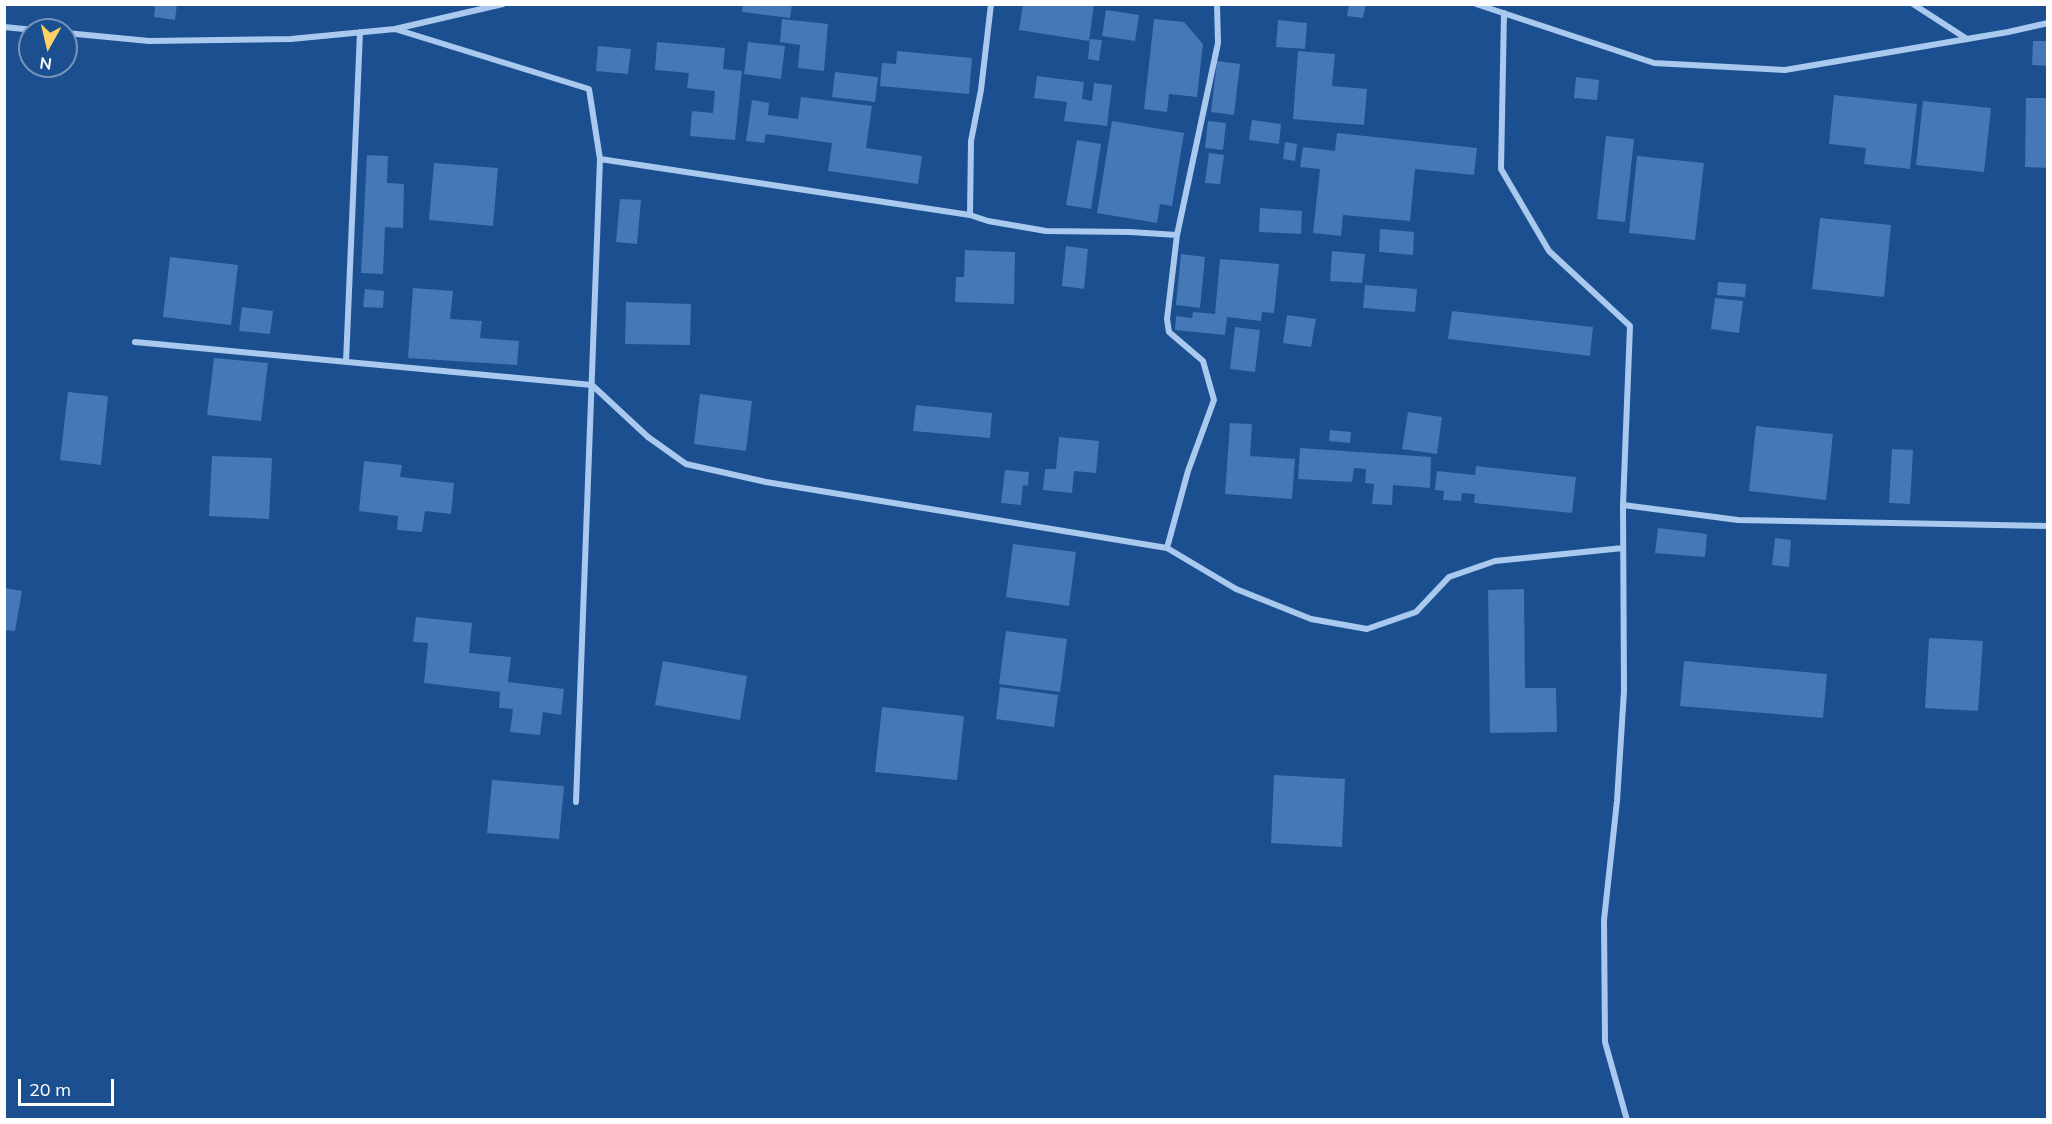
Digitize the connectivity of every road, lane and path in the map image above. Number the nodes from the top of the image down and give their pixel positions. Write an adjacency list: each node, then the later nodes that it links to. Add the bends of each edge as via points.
1 (503, 4): 8 (street)
2 (991, 4): 13 (street, via 971,141)
3 (1217, 4): 14 (street, via 1218,43)
4 (1476, 4): 6 (street)
5 (1913, 4): 11 (street)
6 (1504, 14): 11 (street, via 1654,63 1785,70); 18 (street, via 1501,169 1549,251 1630,327)
7 (2048, 23): 11 (street)
8 (395, 29): 9 (street); 12 (street, via 590,89)
9 (360, 32): 10 (street, via 291,39 149,41); 16 (street)
10 (78, 34)
11 (1968, 39)
12 (600, 159): 13 (street); 17 (street)
13 (970, 215): 14 (street, via 1046,231)
14 (1177, 235): 20 (street, via 1167,319 1169,332 1203,361 1214,400 1188,471)
15 (135, 342): 16 (street)
16 (346, 362): 17 (street)
17 (592, 386): 20 (street, via 648,437 686,464 778,484); 22 (street)
18 (1623, 505): 19 (street, via 1738,520); 21 (street)
19 (2048, 526)
20 (1167, 548): 21 (street, via 1236,590 1311,619 1367,629 1416,612 1449,577 1495,561)
21 (1623, 548): 23 (street, via 1624,691 1604,920 1605,1041)
22 (576, 802)
23 (1627, 1119)

